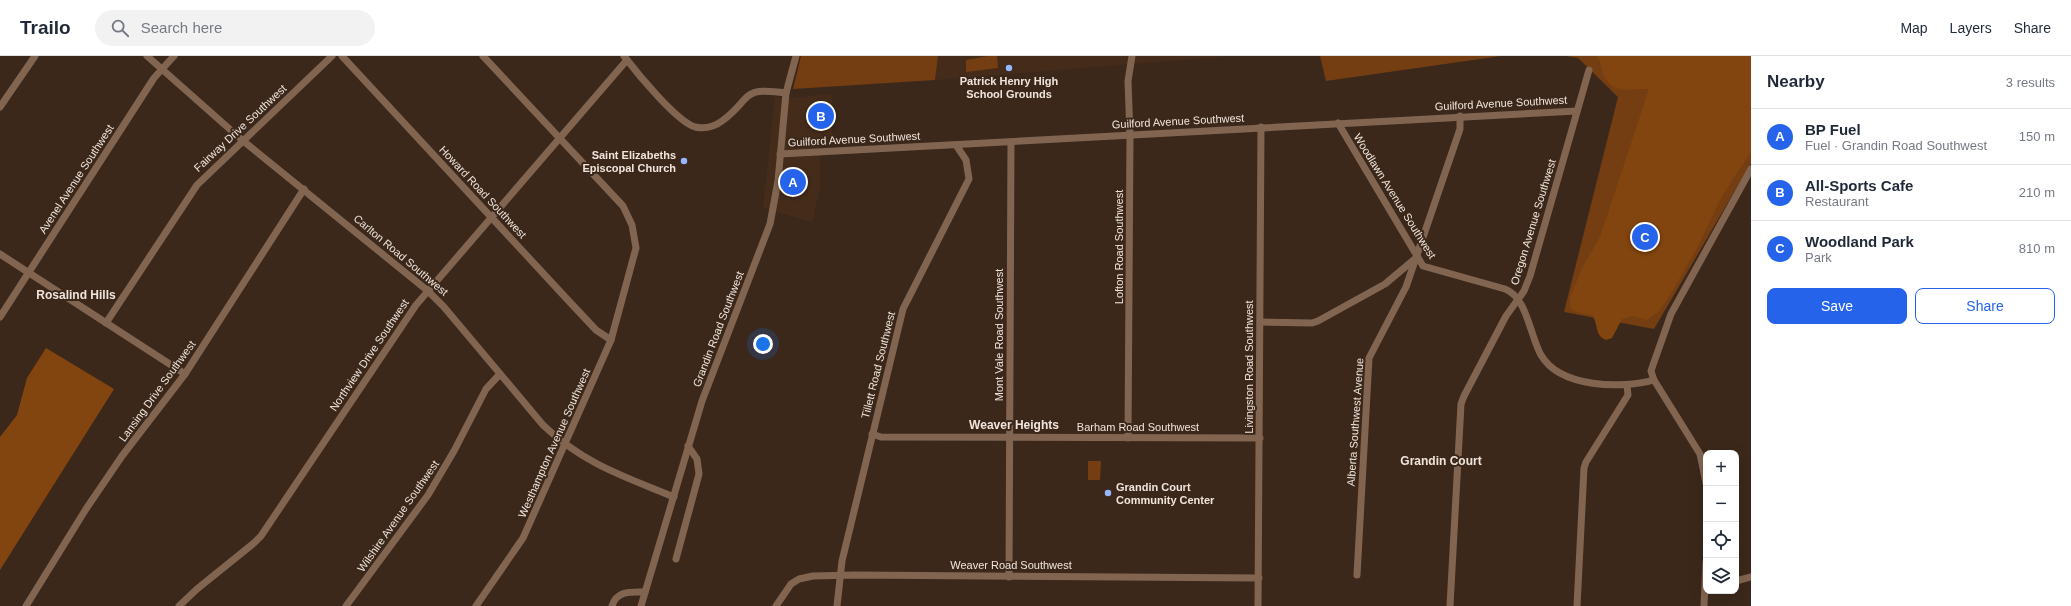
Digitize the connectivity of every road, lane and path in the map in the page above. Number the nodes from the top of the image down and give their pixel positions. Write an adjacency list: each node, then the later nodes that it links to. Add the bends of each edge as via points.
1 (35, 56): 13 (street)
2 (147, 56): 10 (street, Carlton Road Southwest)
3 (174, 56): 10 (street, Avenel Avenue Southwest)
4 (332, 56): 20 (street, Fairway Drive Southwest)
5 (342, 56): 26 (street, Howard Road Southwest)
6 (483, 56): 19 (street, Westhampton Avenue Southwest)
7 (796, 56): 12 (street, Grandin Road Southwest)
8 (1132, 56): 18 (street, Lofton Road Southwest, via 1128,81)
9 (626, 58): 12 (street, via 669,107 696,127 709,127 722,121 751,93); 19 (street, Northview Drive Southwest)
10 (161, 69): 20 (street, Carlton Road Southwest); 29 (street, Avenel Avenue Southwest)
11 (1589, 70): 14 (street, Oregon Avenue Southwest)
12 (786, 93): 23 (street, Grandin Road Southwest)
13 (0, 107)
14 (1577, 111): 15 (street, Guilford Avenue Southwest); 31 (street, Oregon Avenue Southwest, via 1533,266)
15 (1460, 116): 16 (street, Guilford Avenue Southwest); 28 (street, Alberta Southwest Avenue, via 1460,129)
16 (1338, 124): 17 (street, Guilford Avenue Southwest); 28 (street, Woodlawn Avenue Southwest)
17 (1261, 127): 18 (street, Guilford Avenue Southwest); 33 (street, Livingston Road Southwest)
18 (1130, 135): 21 (street, Guilford Avenue Southwest); 42 (street, Lofton Road Southwest)
19 (560, 139): 26 (street, Northview Drive Southwest); 35 (street, Westhampton Avenue Southwest, via 627,213 636,238 629,277)
20 (242, 140): 25 (street, Carlton Road Southwest); 34 (street, Fairway Drive Southwest, via 196,184)
21 (1011, 142): 22 (street, Guilford Avenue Southwest); 41 (street, Mont Vale Road Southwest)
22 (956, 145): 23 (street, Guilford Avenue Southwest); 40 (street, Tillett Road Southwest, via 967,165 966,186 903,309)
23 (780, 154): 45 (street, Grandin Road Southwest, via 770,224 710,379)
24 (1751, 169): 38 (street, via 1671,314 1651,371)
25 (304, 189): 30 (street, Carlton Road Southwest); 36 (street, Lansing Drive Southwest)
26 (491, 218): 30 (street, Northview Drive Southwest); 35 (street, Howard Road Southwest, via 596,330)
27 (0, 254): 29 (street)
28 (1417, 257): 31 (street, Woodlawn Avenue Southwest, via 1426,268 1510,291); 33 (street, via 1385,284 1318,321); 49 (street, Alberta Southwest Avenue, via 1406,287 1369,358)
29 (28, 273): 32 (street, Avenel Avenue Southwest); 34 (street)
30 (428, 291): 37 (street, Carlton Road Southwest); 58 (street, Northview Drive Southwest, via 403,322 261,536)
31 (1518, 300): 39 (street, via 1538,350 1551,368 1568,377 1590,382); 66 (street, Oregon Avenue Southwest, via 1506,316 1461,404)
32 (0, 317)
33 (1261, 322): 43 (street, Livingston Road Southwest)
34 (106, 323): 36 (street)
35 (611, 340): 44 (street, Westhampton Avenue Southwest)
36 (186, 374): 57 (street, Lansing Drive Southwest, via 122,456)
37 (500, 374): 44 (street, Carlton Road Southwest, via 543,425); 59 (street, Wilshire Avenue Southwest, via 486,389 428,495)
38 (1654, 380): 39 (street); 46 (street, via 1700,454)
39 (1627, 385): 67 (street, via 1628,394 1584,468)
40 (872, 434): 41 (street, Barham Road Southwest, via 882,437); 50 (street, Tillett Road Southwest)
41 (1010, 438): 42 (street, Barham Road Southwest); 51 (street, Mont Vale Road Southwest)
42 (1128, 438): 43 (street, Barham Road Southwest)
43 (1260, 438): 53 (street, Livingston Road Southwest)
44 (565, 445): 47 (street, Carlton Road Southwest, via 592,462); 60 (street, Westhampton Avenue Southwest, via 524,538)
45 (688, 446): 47 (street, Grandin Road Southwest); 48 (street, via 698,459 699,474)
46 (1703, 468)
47 (674, 497): 55 (street, Grandin Road Southwest)
48 (676, 559)
49 (1357, 575)
50 (840, 576): 51 (street, Weaver Road Southwest); 63 (street, Weaver Road Southwest, via 799,579 787,589); 64 (street, Tillett Road Southwest)
51 (1010, 577): 53 (street, Weaver Road Southwest)
52 (1751, 577): 54 (street)
53 (1259, 578): 65 (street, Livingston Road Southwest)
54 (1739, 580)
55 (645, 592): 61 (street, via 621,594 614,599); 62 (street, Grandin Road Southwest)
56 (1705, 594): 68 (street)
57 (26, 606)
58 (179, 606)
59 (346, 606)
60 (476, 606)
61 (612, 606)
62 (641, 606)
63 (776, 606)
64 (837, 606)
65 (1258, 606)
66 (1450, 606)
67 (1577, 606)
68 (1704, 606)

